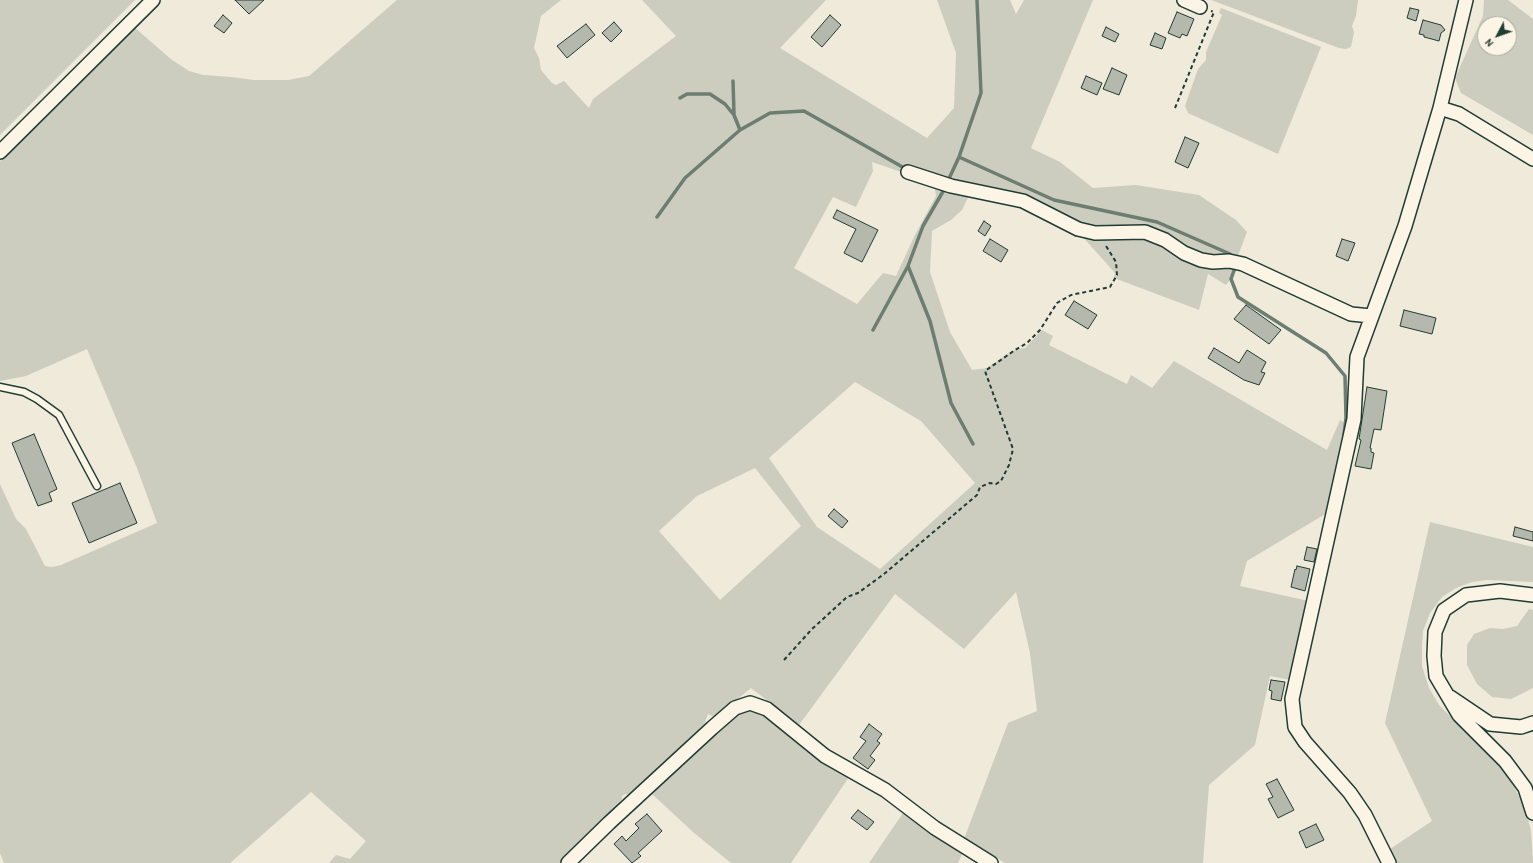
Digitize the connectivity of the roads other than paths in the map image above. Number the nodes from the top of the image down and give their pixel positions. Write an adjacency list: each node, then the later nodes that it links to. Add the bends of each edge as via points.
1 (153, 0): 6 (street)
2 (1184, 0): 4 (street)
3 (1466, 0): 5 (street)
4 (1200, 7)
5 (1440, 108): 7 (street, via 1459,114); 9 (street, via 1405,226)
6 (0, 152)
7 (1533, 159)
8 (908, 172): 9 (street, via 946,185 1023,201 1078,229 1095,233 1145,232 1201,260 1243,264 1351,314)
9 (1371, 316): 18 (street, via 1357,357 1354,419 1292,699 1295,727 1350,793)
10 (0, 387): 11 (lane, via 24,392 59,415)
11 (98, 486)
12 (1533, 595): 13 (street, via 1500,591 1466,595 1444,610 1435,632 1434,656 1436,676)
13 (1449, 696): 14 (street, via 1490,724 1521,728); 15 (street, via 1459,716 1505,761 1525,788)
14 (1533, 723)
15 (1533, 813)
16 (568, 863): 17 (street, via 712,728 735,708 750,703 767,709 825,756 885,790 936,828)
17 (991, 863)
18 (1389, 863)

